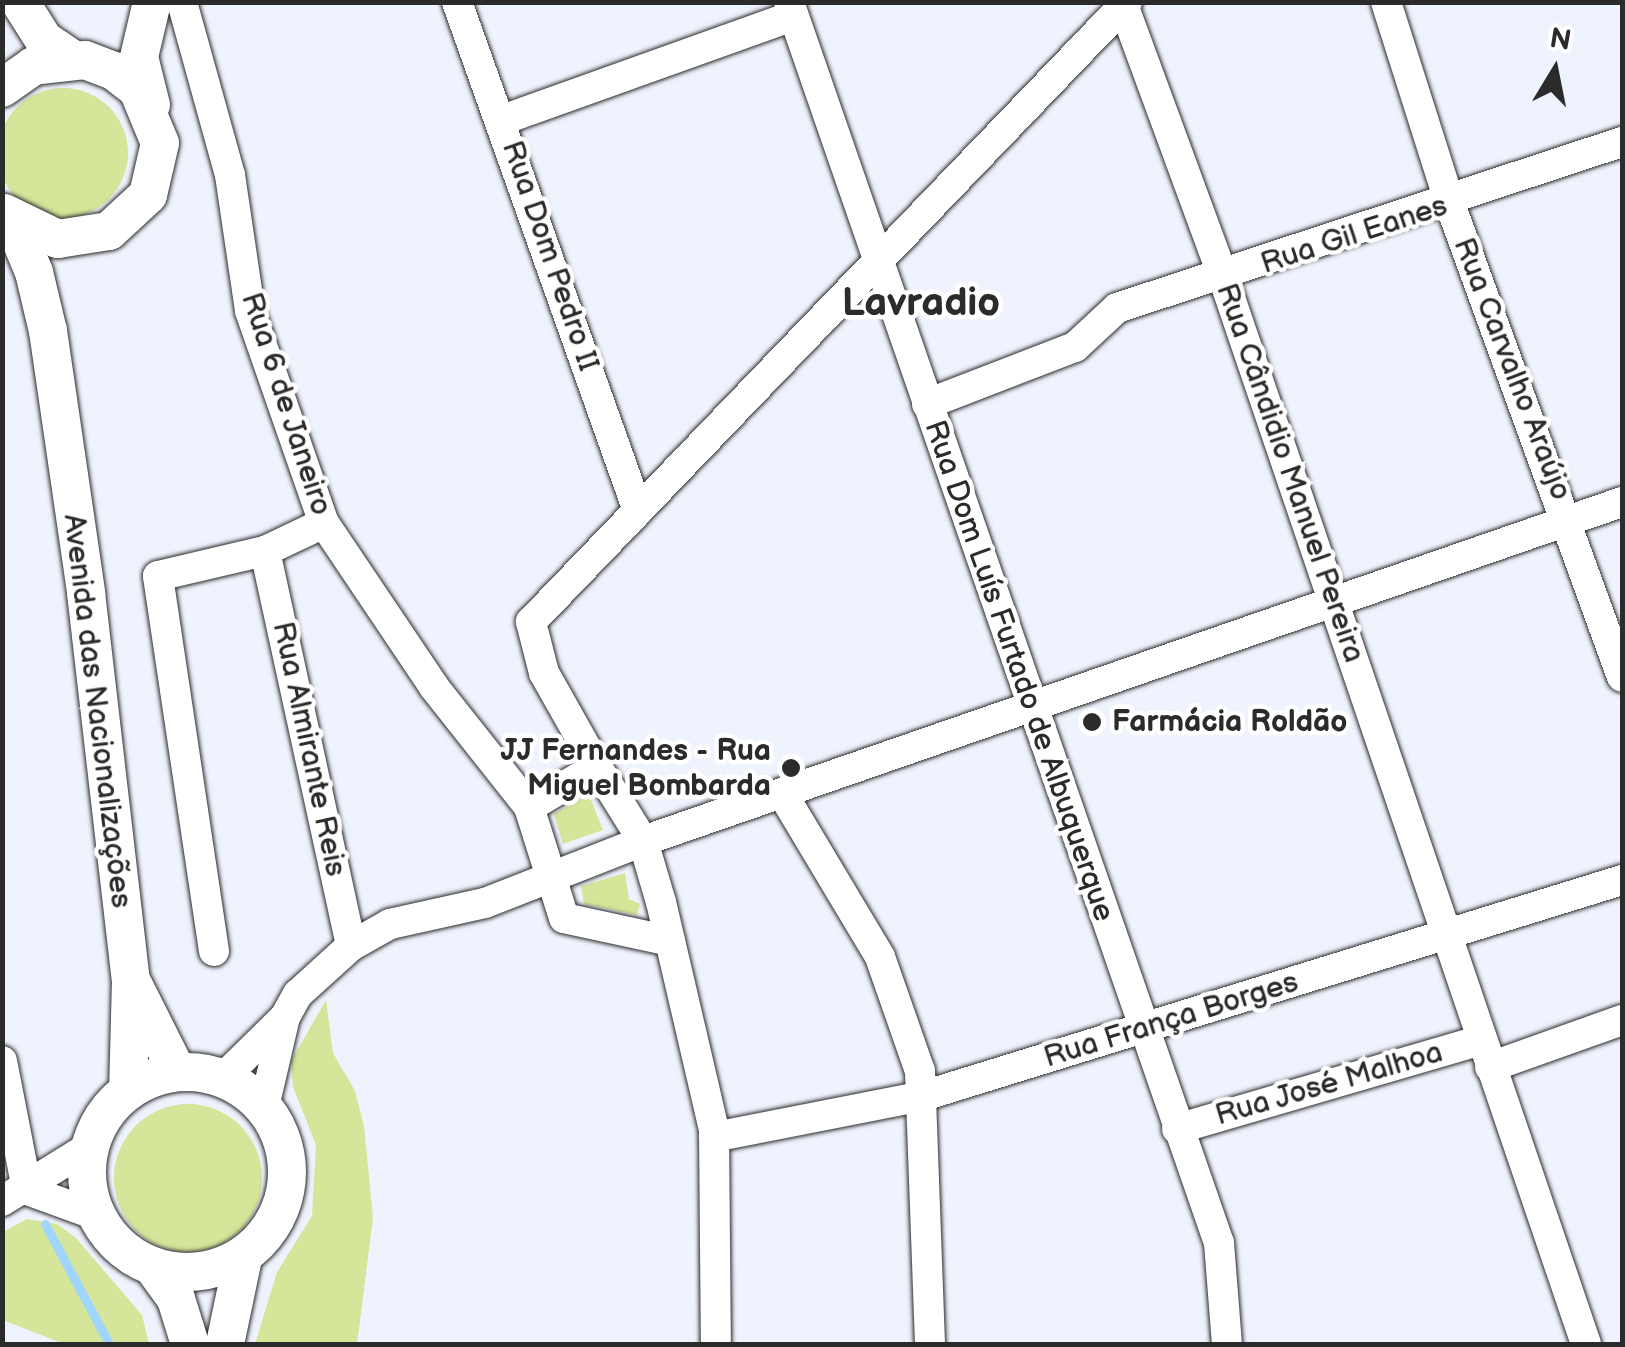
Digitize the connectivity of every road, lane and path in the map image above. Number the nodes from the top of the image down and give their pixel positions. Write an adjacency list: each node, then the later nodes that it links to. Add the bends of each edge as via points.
1 (20, 2): 8 (street, via 44,40)
2 (152, 2): 8 (street); 10 (street, via 140,56)
3 (182, 2): 23 (street, Rua 6 de Janeiro, via 230,175 250,311)
4 (457, 2): 11 (street, Rua Dom Pedro II)
5 (1386, 2): 13 (street, Rua Carvalho Araújo)
6 (1124, 4): 16 (street); 17 (street, Rua Cândidio Manuel Pereira)
7 (791, 9): 11 (street); 16 (street, Rua Dom Luís Furtado de Albuquerque)
8 (79, 60): 9 (street, via 33,66); 10 (street, via 138,90)
9 (2, 88)
10 (154, 117): 15 (street, via 158,170 148,195 120,224)
11 (502, 120): 21 (street, Rua Dom Pedro II)
12 (1622, 142): 13 (street, Rua Gil Eanes)
13 (1450, 204): 17 (street, Rua Gil Eanes); 22 (street, Rua Carvalho Araújo)
14 (7, 215): 15 (street, Avenida das Nacionalizações, via 33,233); 18 (street, Avenida das Nacionalizações, via 34,272)
15 (83, 239): 18 (street, Avenida das Nacionalizações, via 58,287)
16 (877, 258): 19 (street, Rua Dom Luís Furtado de Albuquerque); 21 (street)
17 (1223, 277): 19 (street, Rua Gil Eanes, via 1116,308 1075,348); 25 (street, Rua Cândidio Manuel Pereira)
18 (48, 332): 38 (street, Avenida das Nacionalizações)
19 (927, 404): 27 (street, Rua Dom Luís Furtado de Albuquerque)
20 (1622, 502): 22 (street)
21 (638, 511): 28 (street, via 531,622 544,673)
22 (1570, 520): 25 (street); 26 (street, Rua Carvalho Araújo)
23 (324, 523): 24 (street); 30 (street, Rua 6 de Janeiro, via 434,687)
24 (264, 552): 36 (street, Rua Almirante Reis); 37 (street, via 158,576)
25 (1334, 602): 27 (street); 34 (street, Rua Cândidio Manuel Pereira)
26 (1622, 677)
27 (1032, 706): 29 (street); 41 (street, Rua Dom Luís Furtado de Albuquerque)
28 (597, 767): 30 (street); 31 (street)
29 (782, 793): 31 (street); 48 (street, via 880,957)
30 (529, 807): 32 (street)
31 (643, 841): 32 (street); 35 (street)
32 (551, 874): 35 (street, via 564,918); 36 (street, via 485,903 390,924)
33 (1622, 880): 34 (street, Rua França Borges)
34 (1444, 931): 41 (street, Rua França Borges); 42 (street, Rua Cândidio Manuel Pereira)
35 (670, 941): 51 (street)
36 (352, 946): 39 (street, via 298,994)
37 (214, 951)
38 (131, 979): 45 (street); 47 (street, Avenida das Nacionalizações)
39 (285, 1016): 46 (street); 49 (street)
40 (1622, 1020): 42 (street, Rua José Malhoa)
41 (1142, 1028): 48 (street, Rua França Borges); 50 (street, Rua Dom Luís Furtado de Albuquerque)
42 (1485, 1054): 50 (street, Rua José Malhoa); 62 (street, Rua Cândidio Manuel Pereira)
43 (2, 1061): 44 (street)
44 (3, 1071): 53 (street)
45 (177, 1072): 46 (street); 47 (street)
46 (223, 1078): 49 (street)
47 (128, 1091): 52 (street, via 104,1116)
48 (923, 1096): 51 (street, Rua França Borges); 60 (street)
49 (264, 1107): 55 (street, via 284,1148 286,1194 274,1223)
50 (1177, 1129): 61 (street, Rua Dom Luís Furtado de Albuquerque, via 1219,1244)
51 (714, 1137): 59 (street)
52 (89, 1147): 53 (street); 54 (street, via 87,1182)
53 (15, 1196): 54 (street)
54 (96, 1215): 56 (street, via 120,1246)
55 (243, 1258): 56 (street, via 204,1271); 58 (street)
56 (153, 1267): 57 (street, via 176,1299)
57 (190, 1344)
58 (225, 1344)
59 (716, 1344)
60 (930, 1344)
61 (1227, 1344)
62 (1586, 1344)

